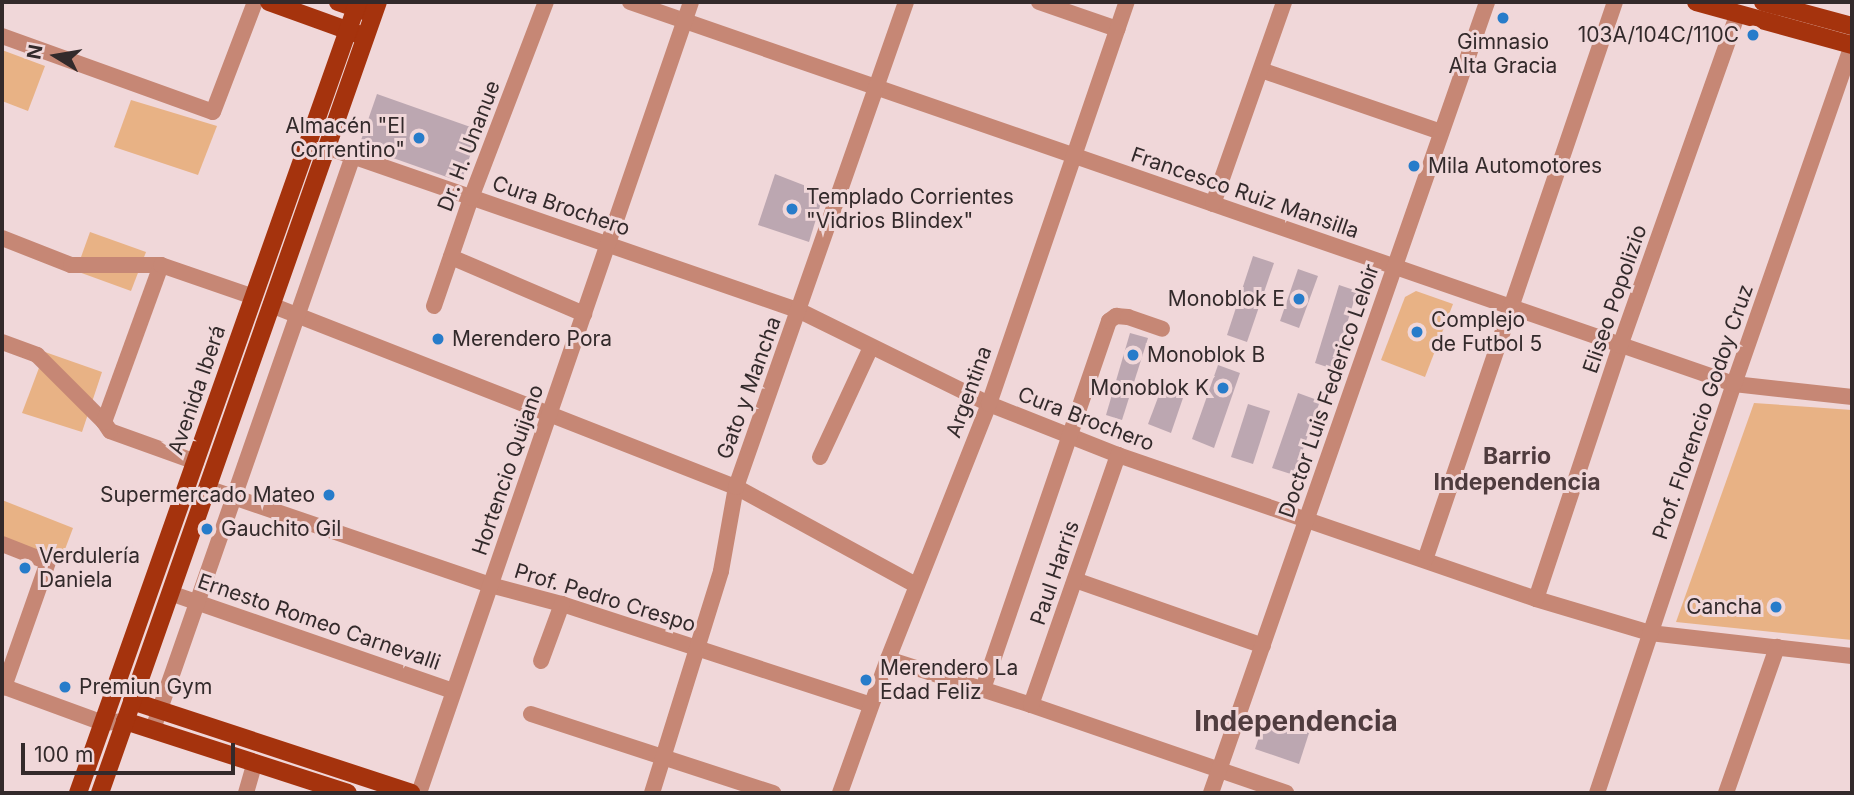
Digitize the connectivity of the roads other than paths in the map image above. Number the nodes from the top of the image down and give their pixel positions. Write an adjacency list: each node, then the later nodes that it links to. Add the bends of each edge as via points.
1 (254, 2): 22 (street, via 213,112)
2 (269, 2): 21 (main road)
3 (338, 2): 15 (main road)
4 (546, 2): 31 (street, Dr. H. Unanue)
5 (630, 2): 18 (street, Francesco Ruiz Mansilla)
6 (691, 2): 18 (street, Hortencio Quijano)
7 (906, 2): 26 (street, Gato y Mancha)
8 (1039, 2): 20 (street)
9 (1127, 2): 20 (street, Argentina)
10 (1284, 2): 25 (street)
11 (1486, 2): 27 (street, Doctor Luis Federico Leloir)
12 (1615, 2): 41 (street)
13 (1696, 2): 17 (main road)
14 (1763, 2): 19 (main road)
15 (357, 5): 16 (main road); 21 (main road, Avenida Iberá)
16 (376, 8): 23 (main road, Avenida Iberá)
17 (1738, 13): 24 (main road); 47 (street, Eliseo Popolizio)
18 (685, 21): 26 (street, Francesco Ruiz Mansilla); 34 (street, Hortencio Quijano)
19 (1852, 26)
20 (1117, 29): 30 (street, Argentina)
21 (348, 30): 23 (main road); 38 (main road, Avenida Iberá)
22 (2, 36)
23 (366, 37): 28 (main road, Avenida Iberá)
24 (1852, 46): 49 (street, Prof. Florencio Godoy Cruz)
25 (1261, 70): 27 (street); 32 (street)
26 (875, 86): 30 (street, Francesco Ruiz Mansilla); 42 (street, Gato y Mancha)
27 (1441, 132): 37 (street, Doctor Luis Federico Leloir)
28 (326, 147): 29 (street, Cura Brochero); 39 (main road, Avenida Iberá)
29 (353, 156): 31 (street, Cura Brochero); 43 (street)
30 (1072, 156): 32 (street, Francesco Ruiz Mansilla); 51 (street, Argentina)
31 (471, 198): 34 (street, Cura Brochero); 35 (street, Dr. H. Unanue)
32 (1213, 204): 37 (street, Francesco Ruiz Mansilla)
33 (2, 238): 36 (street, via 71,265)
34 (608, 244): 42 (street, Cura Brochero); 44 (street, Hortencio Quijano)
35 (451, 257): 40 (street, Dr. H. Unanue); 44 (street)
36 (160, 265): 38 (street); 53 (street)
37 (1393, 267): 41 (street, Francesco Ruiz Mansilla); 61 (street, Doctor Luis Federico Leloir)
38 (254, 297): 57 (main road, Avenida Iberá)
39 (271, 306): 43 (street); 59 (main road, Avenida Iberá)
40 (434, 306)
41 (1511, 306): 47 (street, Francesco Ruiz Mansilla); 63 (street)
42 (800, 311): 48 (street, Cura Brochero); 58 (street, Gato y Mancha)
43 (296, 314): 52 (street); 60 (street)
44 (584, 314): 52 (street, Hortencio Quijano)
45 (1162, 329): 54 (street, via 1128,317 1109,321)
46 (2, 342): 53 (street, via 37,355)
47 (1620, 346): 49 (street, Francesco Ruiz Mansilla); 68 (street, Eliseo Popolizio)
48 (871, 347): 51 (street, Cura Brochero); 56 (street)
49 (1734, 384): 50 (street, Francesco Ruiz Mansilla); 71 (street, Prof. Florencio Godoy Cruz)
50 (1852, 397)
51 (989, 404): 54 (street, Cura Brochero); 66 (street, Argentina)
52 (550, 413): 58 (street); 65 (street, Hortencio Quijano)
53 (104, 422): 57 (street, via 110,431)
54 (1068, 436): 55 (street, Cura Brochero); 79 (street)
55 (1118, 455): 61 (street, Cura Brochero); 64 (street, Paul Harris)
56 (820, 457)
57 (196, 462): 81 (main road, Avenida Iberá)
58 (736, 487): 66 (street); 74 (street, Gato y Mancha, via 721,572)
59 (207, 488): 60 (street, Prof. Pedro Crespo); 67 (main road, Avenida Iberá)
60 (233, 496): 65 (street, Prof. Pedro Crespo); 69 (street)
61 (1307, 519): 63 (street, Cura Brochero); 72 (street, Doctor Luis Federico Leloir)
62 (2, 544): 78 (street, via 48,562)
63 (1425, 560): 68 (street, Cura Brochero)
64 (1075, 580): 72 (street); 84 (street, Paul Harris)
65 (490, 585): 70 (street, Prof. Pedro Crespo); 80 (street, Hortencio Quijano)
66 (916, 585): 76 (street, Argentina)
67 (170, 593): 69 (street, Ernesto Romeo Carnevalli); 82 (main road, Avenida Iberá)
68 (1536, 599): 71 (street, Cura Brochero)
69 (196, 601): 80 (street, Ernesto Romeo Carnevalli); 85 (street)
70 (562, 604): 74 (street, Prof. Pedro Crespo); 77 (street)
71 (1650, 634): 73 (street, Cura Brochero); 104 (street, Prof. Florencio Godoy Cruz)
72 (1263, 646): 92 (street, Doctor Luis Federico Leloir)
73 (1777, 647): 75 (street, Cura Brochero); 105 (street)
74 (698, 649): 83 (street, Prof. Pedro Crespo); 90 (street, Gato y Mancha)
75 (1852, 656)
76 (888, 659): 79 (street); 83 (street, Argentina)
77 (541, 660)
78 (3, 686): 88 (street)
79 (983, 689): 84 (street)
80 (453, 691): 98 (street, Hortencio Quijano)
81 (113, 694): 82 (street); 88 (main road, Avenida Iberá)
82 (132, 701): 85 (main road); 87 (main road, Avenida Iberá)
83 (871, 705): 101 (street, Argentina)
84 (1031, 705): 92 (street)
85 (159, 710): 89 (street); 97 (main road)
86 (531, 714): 90 (street)
87 (125, 721): 88 (street); 89 (main road); 94 (main road, Avenida Iberá)
88 (103, 723): 93 (main road, Avenida Iberá)
89 (153, 729): 91 (main road)
90 (663, 755): 99 (street, Gato y Mancha); 100 (street)
91 (255, 762): 95 (street); 96 (main road)
92 (1219, 771): 102 (street, Doctor Luis Federico Leloir); 103 (street)
93 (78, 793)
94 (100, 793)
95 (246, 793)
96 (348, 793)
97 (411, 793)
98 (419, 793)
99 (652, 793)
100 (772, 793)
101 (840, 793)
102 (1211, 793)
103 (1286, 793)
104 (1597, 793)
105 (1726, 793)

